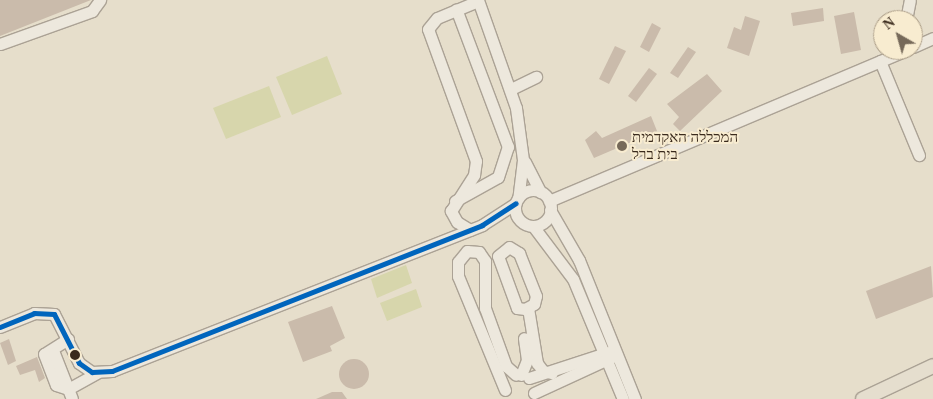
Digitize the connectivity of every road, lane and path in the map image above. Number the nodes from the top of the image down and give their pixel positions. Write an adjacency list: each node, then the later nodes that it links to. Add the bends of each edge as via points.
1 (100, 0): 4 (street, via 92,11)
2 (479, 1): 3 (street); 7 (street)
3 (456, 9): 11 (street, via 436,18 428,29 476,161 474,175); 11 (street, via 505,132 507,156 494,181)
4 (0, 44)
5 (880, 61): 8 (street); 13 (street)
6 (536, 77): 7 (street)
7 (511, 89): 9 (street)
8 (919, 155)
9 (522, 156): 10 (street); 12 (street)
10 (540, 192): 12 (street, via 527,191); 13 (street)
11 (454, 201): 16 (street, via 454,218)
12 (517, 201): 14 (street); 15 (street)
13 (550, 206): 14 (street, via 543,222); 20 (street, via 578,260)
14 (527, 224): 15 (street); 22 (street, via 568,269)
15 (482, 225): 16 (street)
16 (470, 230): 24 (street, via 118,370)
17 (522, 308): 17 (street, via 536,296 519,253 509,247 498,256); 25 (street, via 537,363 543,371); 26 (street, via 527,355)
18 (0, 327): 19 (street, via 48,312 58,317)
19 (68, 339): 24 (street, via 80,363); 27 (street, via 44,354 56,385)
20 (616, 353): 22 (street); 31 (street)
21 (54, 354): 27 (street)
22 (605, 357): 25 (street); 29 (street); 30 (street)
23 (933, 366): 32 (main road)
24 (97, 373): 27 (street)
25 (552, 373): 26 (street)
26 (522, 376): 28 (street); 28 (street, via 506,366 485,308 485,261 480,252 467,251 458,262 458,276); 29 (street)
27 (70, 394)
28 (506, 394)
29 (533, 396)
30 (623, 399)
31 (635, 399)
32 (863, 399)

